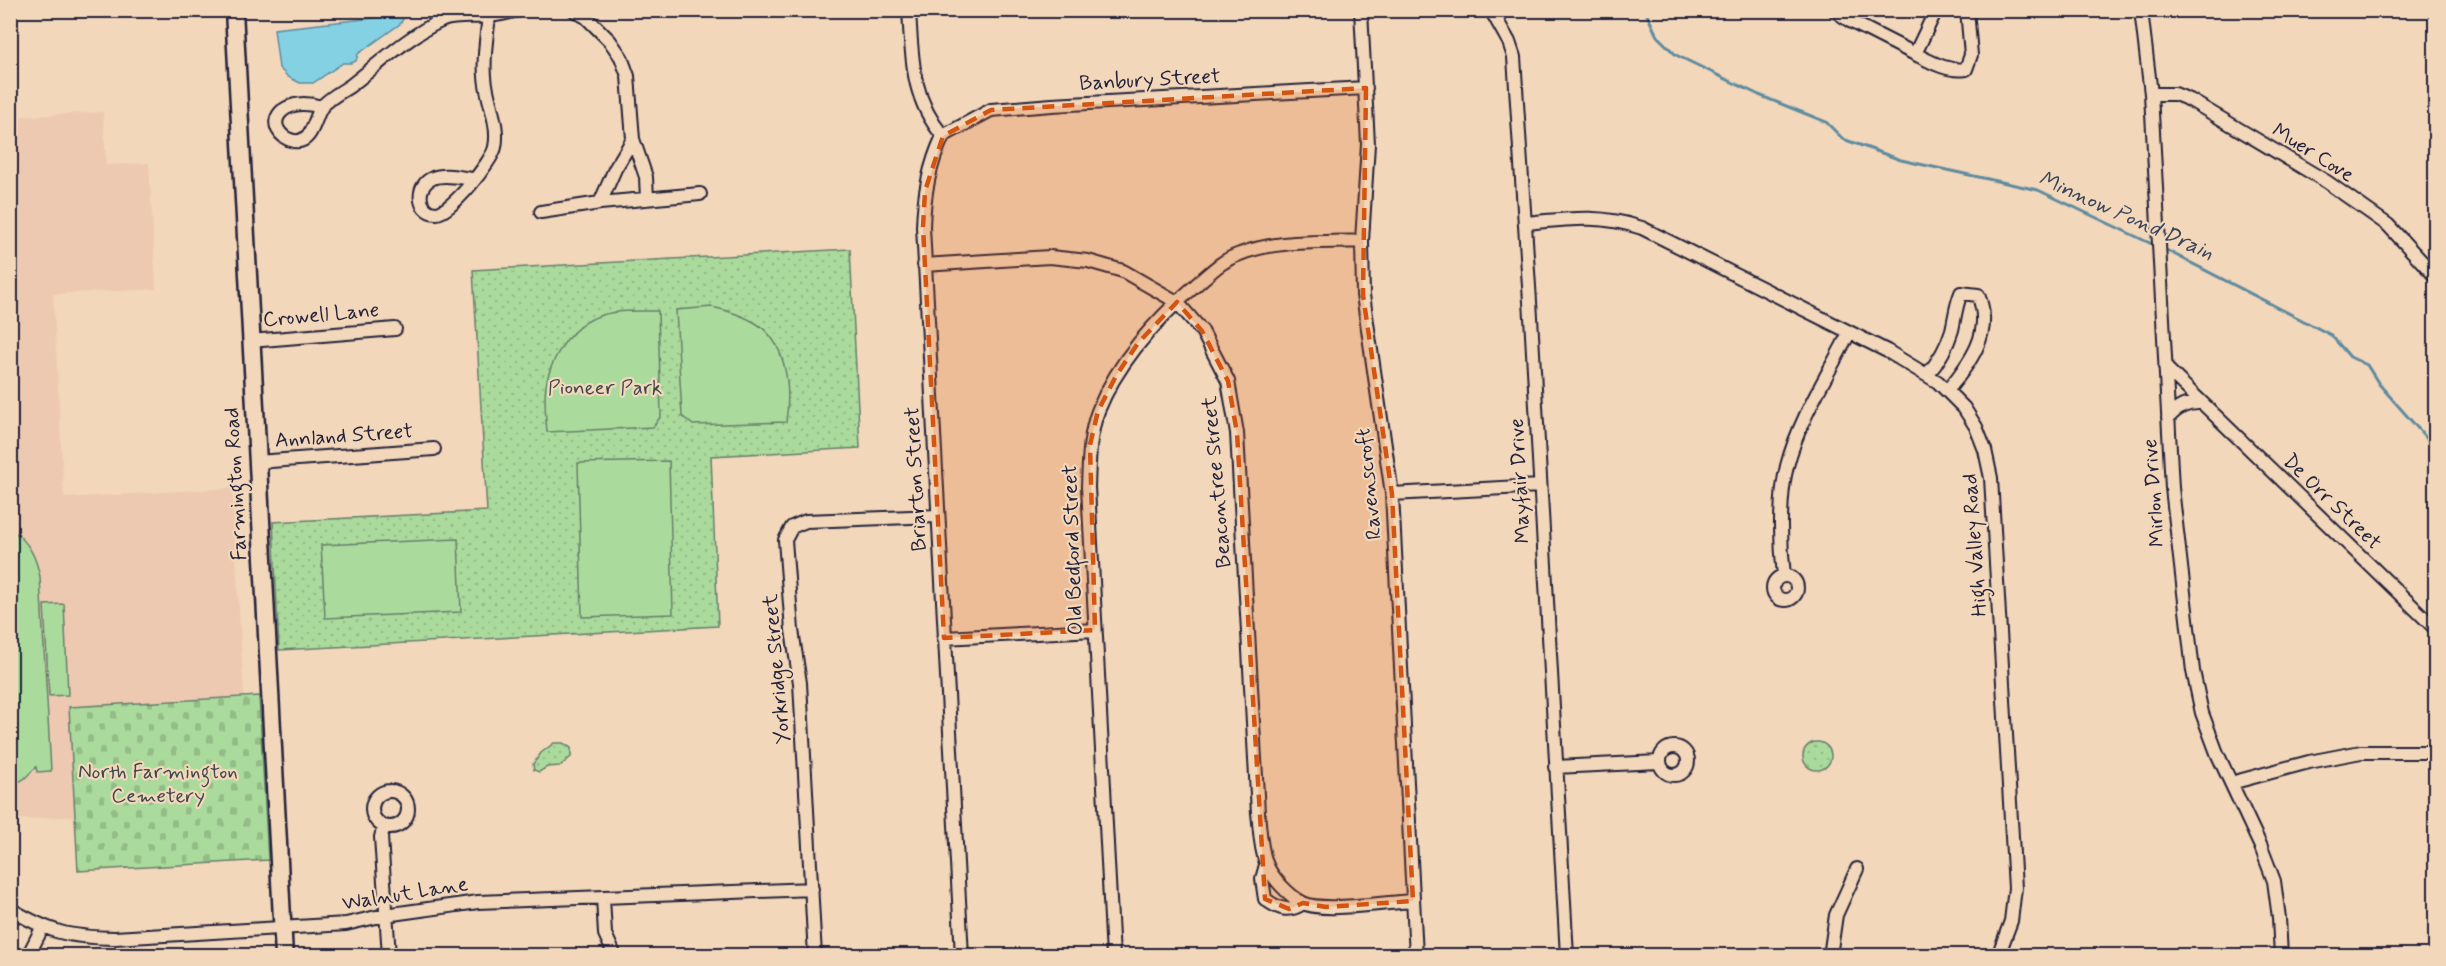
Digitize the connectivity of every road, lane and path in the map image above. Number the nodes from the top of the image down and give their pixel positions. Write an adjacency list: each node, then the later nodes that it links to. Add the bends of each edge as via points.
1 (234, 10): 32 (street, Farmington Road)
2 (520, 10): 13 (street)
3 (574, 10): 19 (street, via 586,17 621,57 628,76)
4 (909, 10): 18 (street, via 913,72 930,121)
5 (1361, 10): 15 (street, Ravenscroft)
6 (1491, 10): 25 (street, Mayfair Drive, via 1514,57)
7 (1834, 10): 14 (street)
8 (1936, 10): 14 (street)
9 (1967, 10): 14 (street, via 1971,55 1966,69 1951,69)
10 (2141, 10): 16 (street, Mirlon Drive)
11 (463, 14): 12 (street); 13 (street)
12 (444, 15): 17 (street)
13 (489, 16): 20 (street, via 484,75 496,134 495,150)
14 (1915, 54)
15 (1366, 88): 18 (street, Banbury Street, via 991,110); 26 (street, Ravenscroft, via 1368,144)
16 (2151, 94): 28 (street, Muer Cove, via 2175,94 2190,100 2327,182 2388,225); 33 (street, Mirlon Drive)
17 (321, 107)
18 (943, 136): 27 (street, Briarton Street, via 925,190)
19 (633, 139): 22 (street, via 646,177); 23 (street)
20 (473, 179)
21 (700, 194): 22 (street)
22 (648, 199): 23 (street)
23 (600, 203): 24 (street)
24 (541, 212)
25 (1525, 222): 31 (street, High Valley Road, via 1594,217 1631,224); 40 (street, Mayfair Drive)
26 (1362, 241): 29 (street, Old Bedford Street, via 1252,249 1222,262); 41 (street, Ravenscroft, via 1363,294)
27 (924, 265): 29 (street, Beacontree Street, via 1050,257 1088,261 1123,271); 42 (street, Briarton Street)
28 (2436, 277)
29 (1177, 302): 45 (street, Old Bedford Street, via 1138,343 1098,411 1090,445 1088,487); 52 (street, Beacontree Street, via 1202,331 1228,381 1237,433 1258,813)
30 (395, 329): 32 (street, Crowell Lane)
31 (1849, 333): 34 (street, High Valley Road); 43 (street, via 1802,427 1787,467 1782,508)
32 (250, 341): 39 (street, Farmington Road)
33 (2165, 367): 36 (street, De Orr Street); 37 (street, Mirlon Drive)
34 (1927, 375): 35 (street, High Valley Road); 35 (street, via 1944,350 1961,293 1978,295 1983,308 1980,339 1972,360)
35 (1947, 390): 72 (street, High Valley Road, via 1976,427 1991,478 2015,888 2012,921)
36 (2202, 403): 37 (street, via 2178,407); 44 (street, De Orr Street)
37 (2168, 418): 50 (street, Mirlon Drive, via 2173,500 2193,671 2202,713)
38 (434, 449): 39 (street, Annland Street)
39 (257, 462): 61 (street, Farmington Road)
40 (1540, 486): 41 (street); 49 (street, Mayfair Drive)
41 (1392, 494): 56 (street, Ravenscroft)
42 (937, 516): 46 (street, Briarton Street); 54 (street, Yorkridge Street, via 806,521 792,527 785,540 800,683)
43 (1784, 576)
44 (2436, 629)
45 (1095, 630): 46 (street); 68 (street, Old Bedford Street)
46 (944, 638): 67 (street, Briarton Street)
47 (2436, 752): 50 (street, via 2361,752)
48 (1659, 762): 49 (street)
49 (1556, 767): 70 (street, Mayfair Drive)
50 (2231, 783): 73 (street, Mirlon Drive, via 2274,881)
51 (384, 826): 59 (street, via 381,837)
52 (1266, 865): 57 (street, Beacontree Street, via 1282,886); 57 (street, Beacontree Street, via 1262,879 1265,899 1276,908 1289,909)
53 (1857, 869): 71 (street, via 1836,915)
54 (812, 889): 55 (street, Walnut Lane); 66 (street, Yorkridge Street)
55 (603, 897): 59 (street, Walnut Lane, via 478,902); 65 (street, via 605,934)
56 (1413, 901): 57 (street, Beacontree Street, via 1326,907); 69 (street, Ravenscroft)
57 (1303, 903)
58 (10, 909): 60 (street, Walnut Lane)
59 (385, 915): 61 (street, Walnut Lane, via 346,924); 64 (street)
60 (42, 928): 61 (street, Walnut Lane, via 79,938); 62 (street)
61 (283, 929): 63 (street, Farmington Road)
62 (28, 956)
63 (284, 956)
64 (389, 956)
65 (615, 956)
66 (815, 956)
67 (962, 956)
68 (1113, 956)
69 (1416, 956)
70 (1567, 956)
71 (1830, 956)
72 (1998, 956)
73 (2281, 956)

